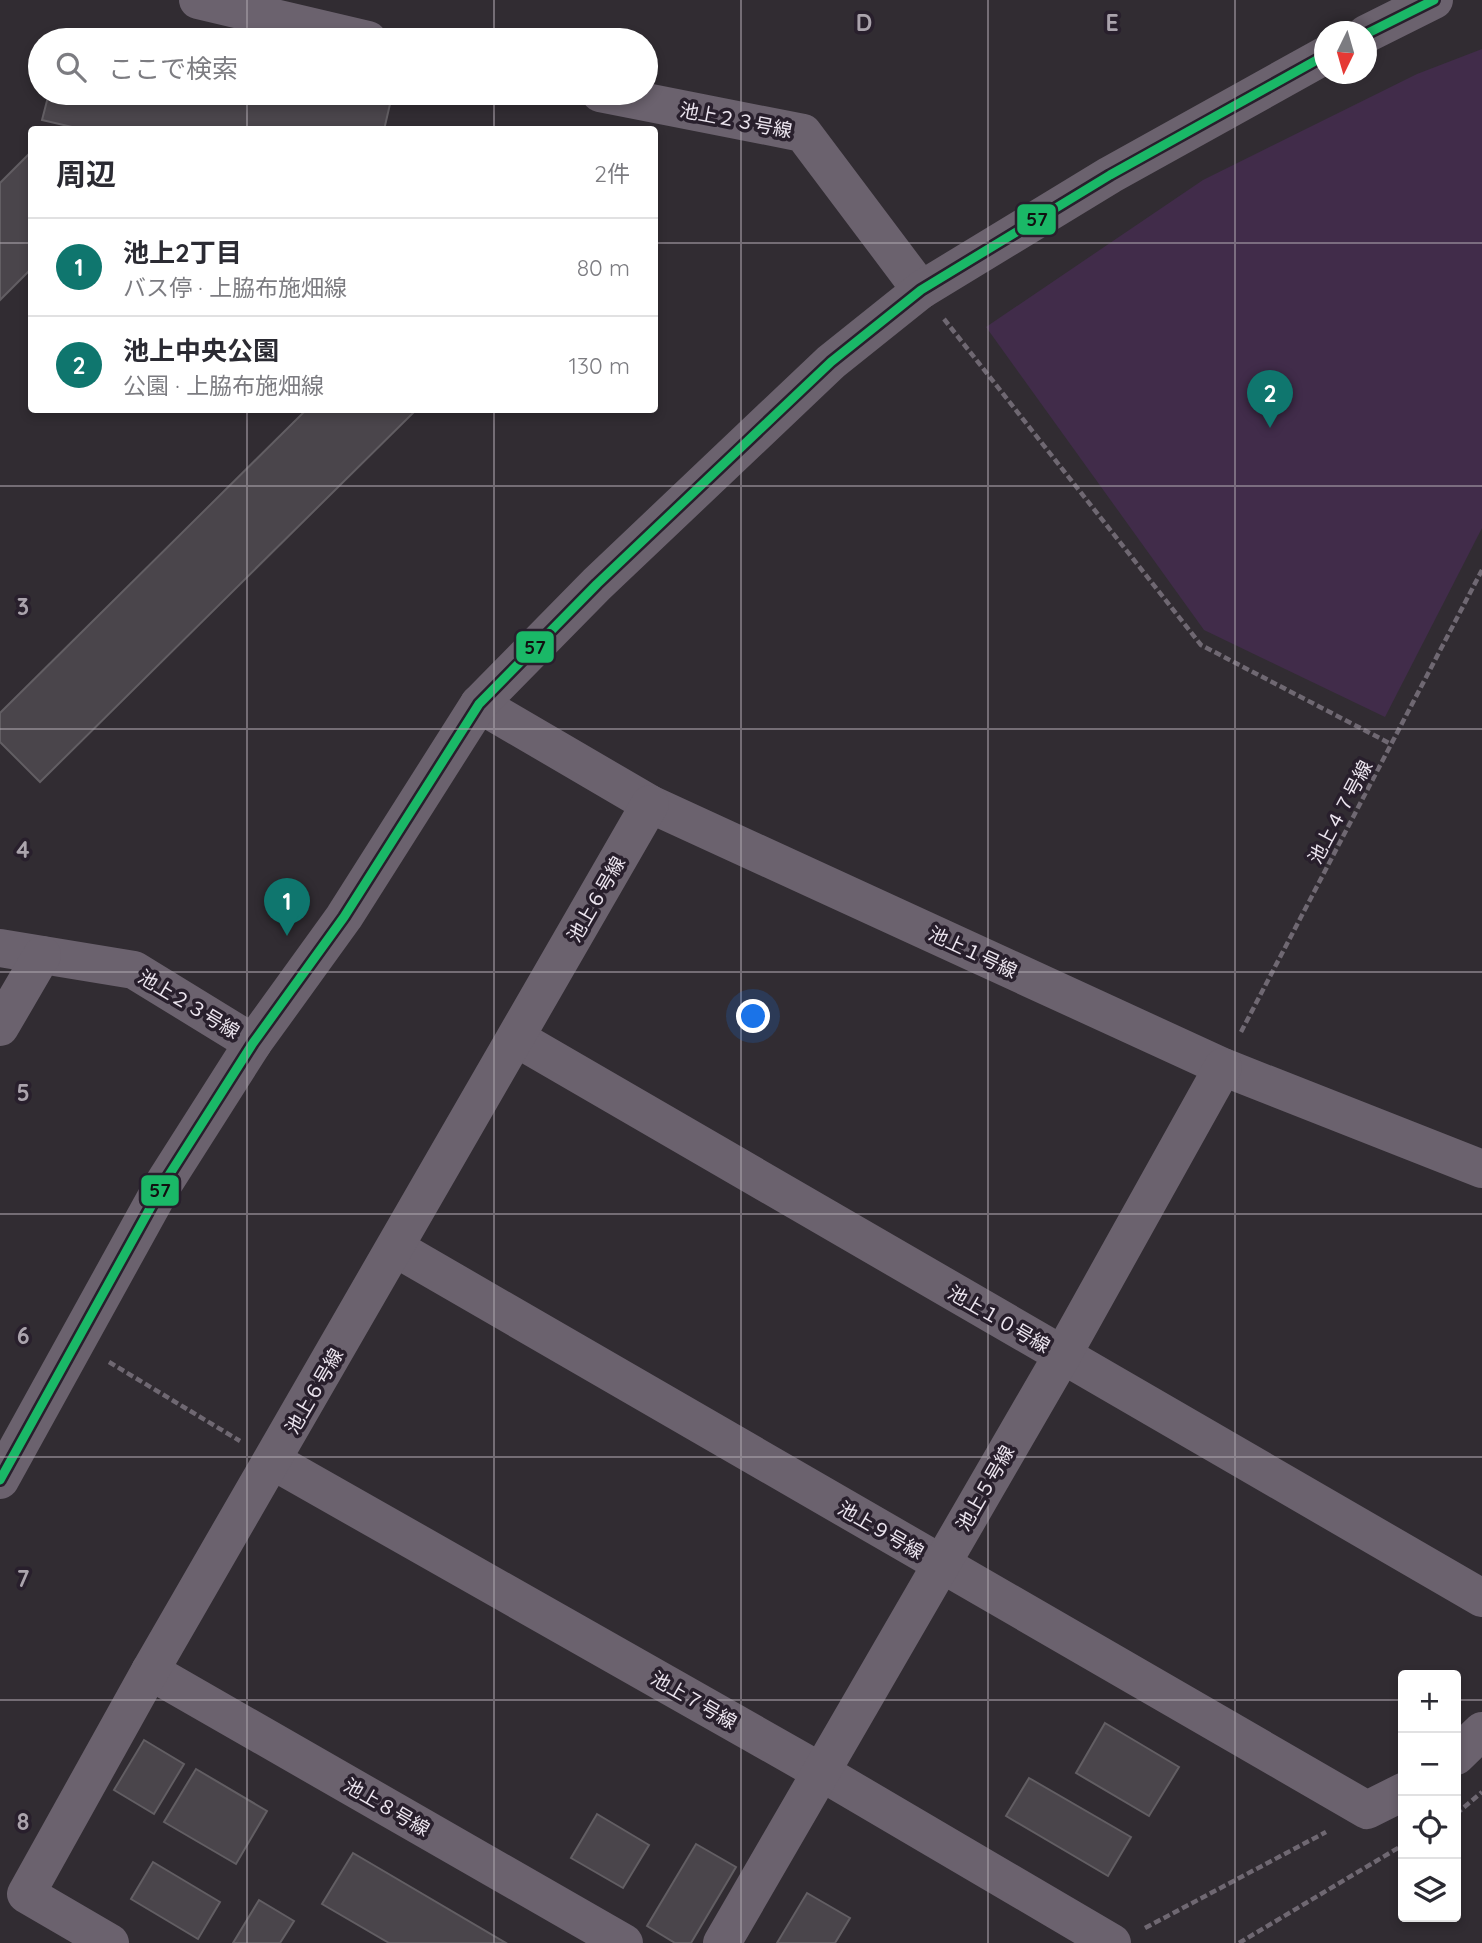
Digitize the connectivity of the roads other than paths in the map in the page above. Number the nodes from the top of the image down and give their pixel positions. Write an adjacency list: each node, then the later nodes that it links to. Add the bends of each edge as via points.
1 (198, 0): 3 (street)
2 (1434, 0): 4 (street)
3 (317, 28)
4 (1377, 29)
5 (1314, 62): 7 (street, via 1110,175)
6 (658, 104): 7 (street, 池上２３号線, via 803,133)
7 (921, 290): 8 (street, via 831,362 597,584)
8 (479, 704): 9 (street, 池上１号線); 14 (street, via 344,917)
9 (650, 804): 13 (street, 池上６号線); 15 (street, 池上１号線)
10 (0, 948): 11 (street, 池上２３号線)
11 (42, 955): 12 (street); 14 (street, 池上２３号線, via 134,970)
12 (0, 1027)
13 (516, 1038): 17 (street, 池上６号線); 18 (street, 池上１０号線)
14 (253, 1043): 20 (street, via 164,1183)
15 (1223, 1067): 16 (street, 池上１号線); 18 (street, 池上５号線)
16 (1482, 1169)
17 (397, 1249): 19 (street, 池上６号線); 21 (street, 池上９号線)
18 (1062, 1356): 21 (street, 池上５号線); 22 (street, 池上１０号線)
19 (273, 1461): 23 (street, 池上６号線); 26 (street, 池上７号線)
20 (0, 1480)
21 (940, 1564): 26 (street, 池上５号線); 27 (street, 池上９号線, via 1367,1810)
22 (1482, 1598)
23 (150, 1671): 29 (street, 池上６号線, via 26,1894); 30 (street, 池上８号線)
24 (1482, 1731): 25 (street)
25 (1461, 1751)
26 (821, 1772): 28 (street, 池上７号線); 31 (street, 池上５号線)
27 (1398, 1794)
28 (1126, 1937)
29 (110, 1943)
30 (624, 1943)
31 (722, 1943)

